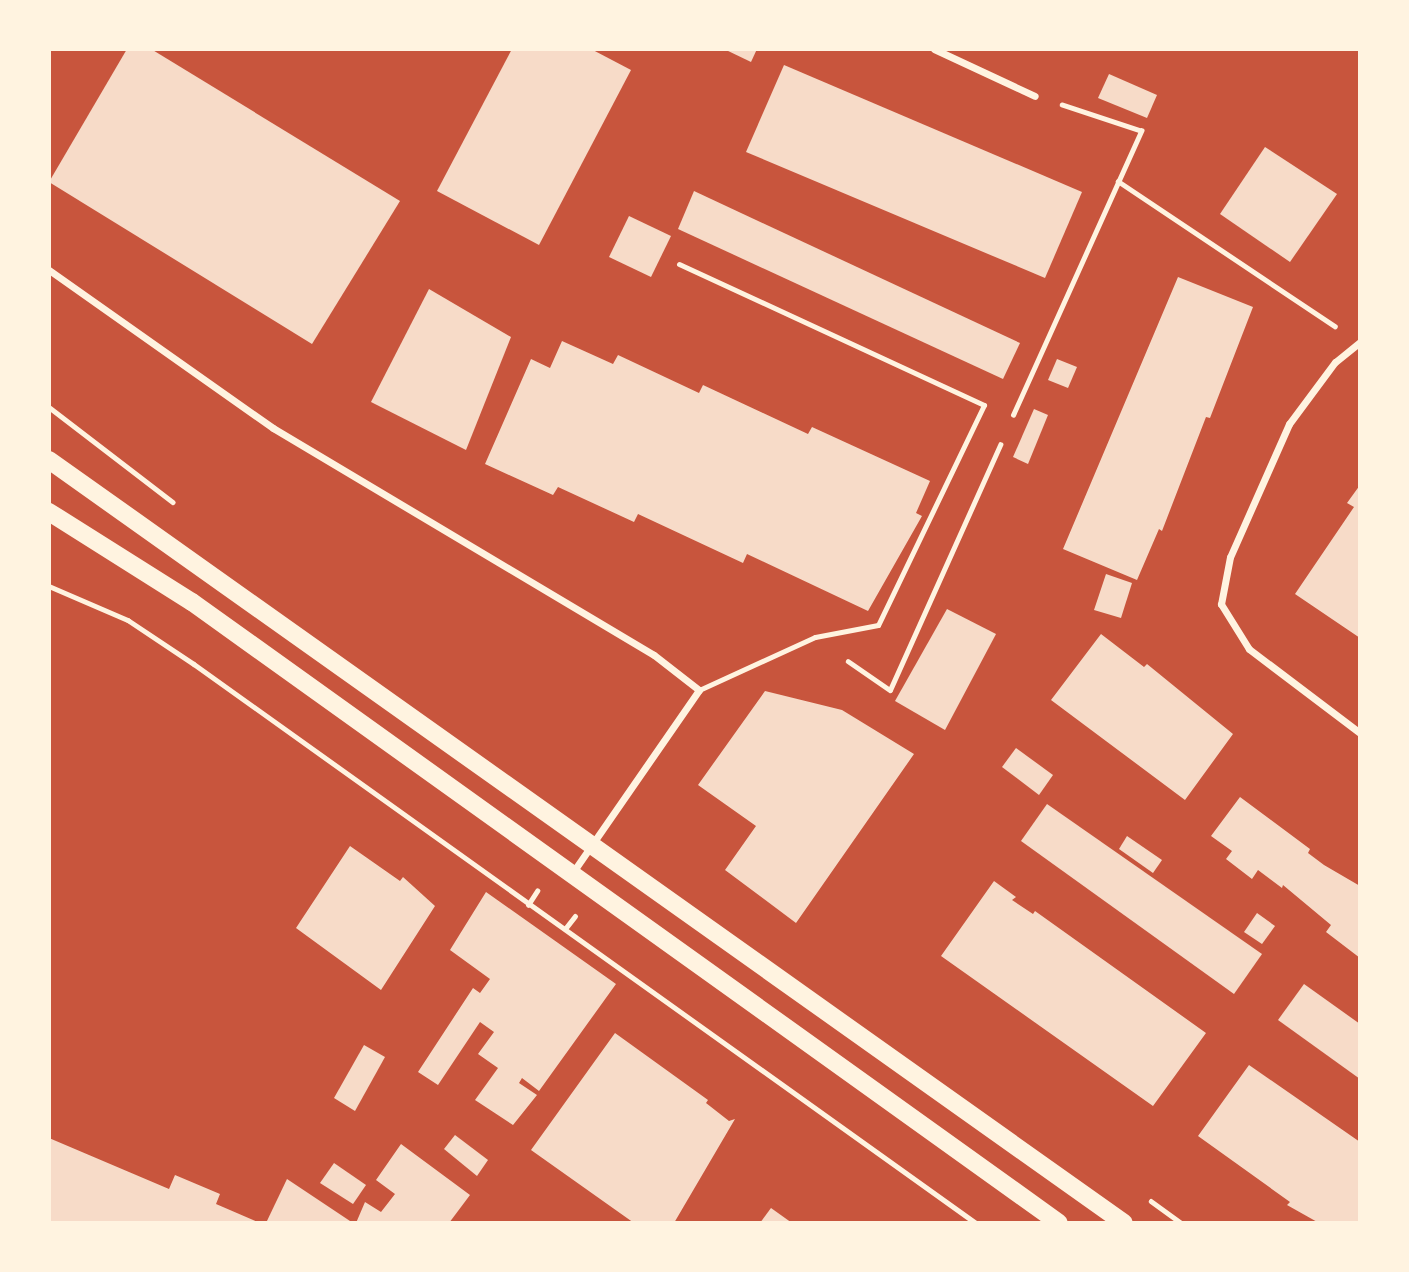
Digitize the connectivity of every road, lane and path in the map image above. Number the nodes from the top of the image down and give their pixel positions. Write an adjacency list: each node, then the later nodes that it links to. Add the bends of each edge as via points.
1 (934, 49): 2 (street)
2 (1035, 96)
3 (1118, 181): 6 (path)
4 (679, 264): 10 (lane, via 984,405 878,625 815,638)
5 (49, 270): 10 (street, via 273,428 654,655)
6 (1357, 343): 11 (street, via 1335,362 1289,424 1230,557 1221,604 1249,649)
7 (49, 460): 12 (main road)
8 (49, 512): 13 (main road, via 192,602)
9 (49, 586): 14 (path, via 128,620 194,664)
10 (699, 690): 12 (street)
11 (1360, 733)
12 (594, 844): 13 (street); 16 (main road)
13 (570, 876): 15 (main road)
14 (976, 1223)
15 (1059, 1223)
16 (1124, 1223)

